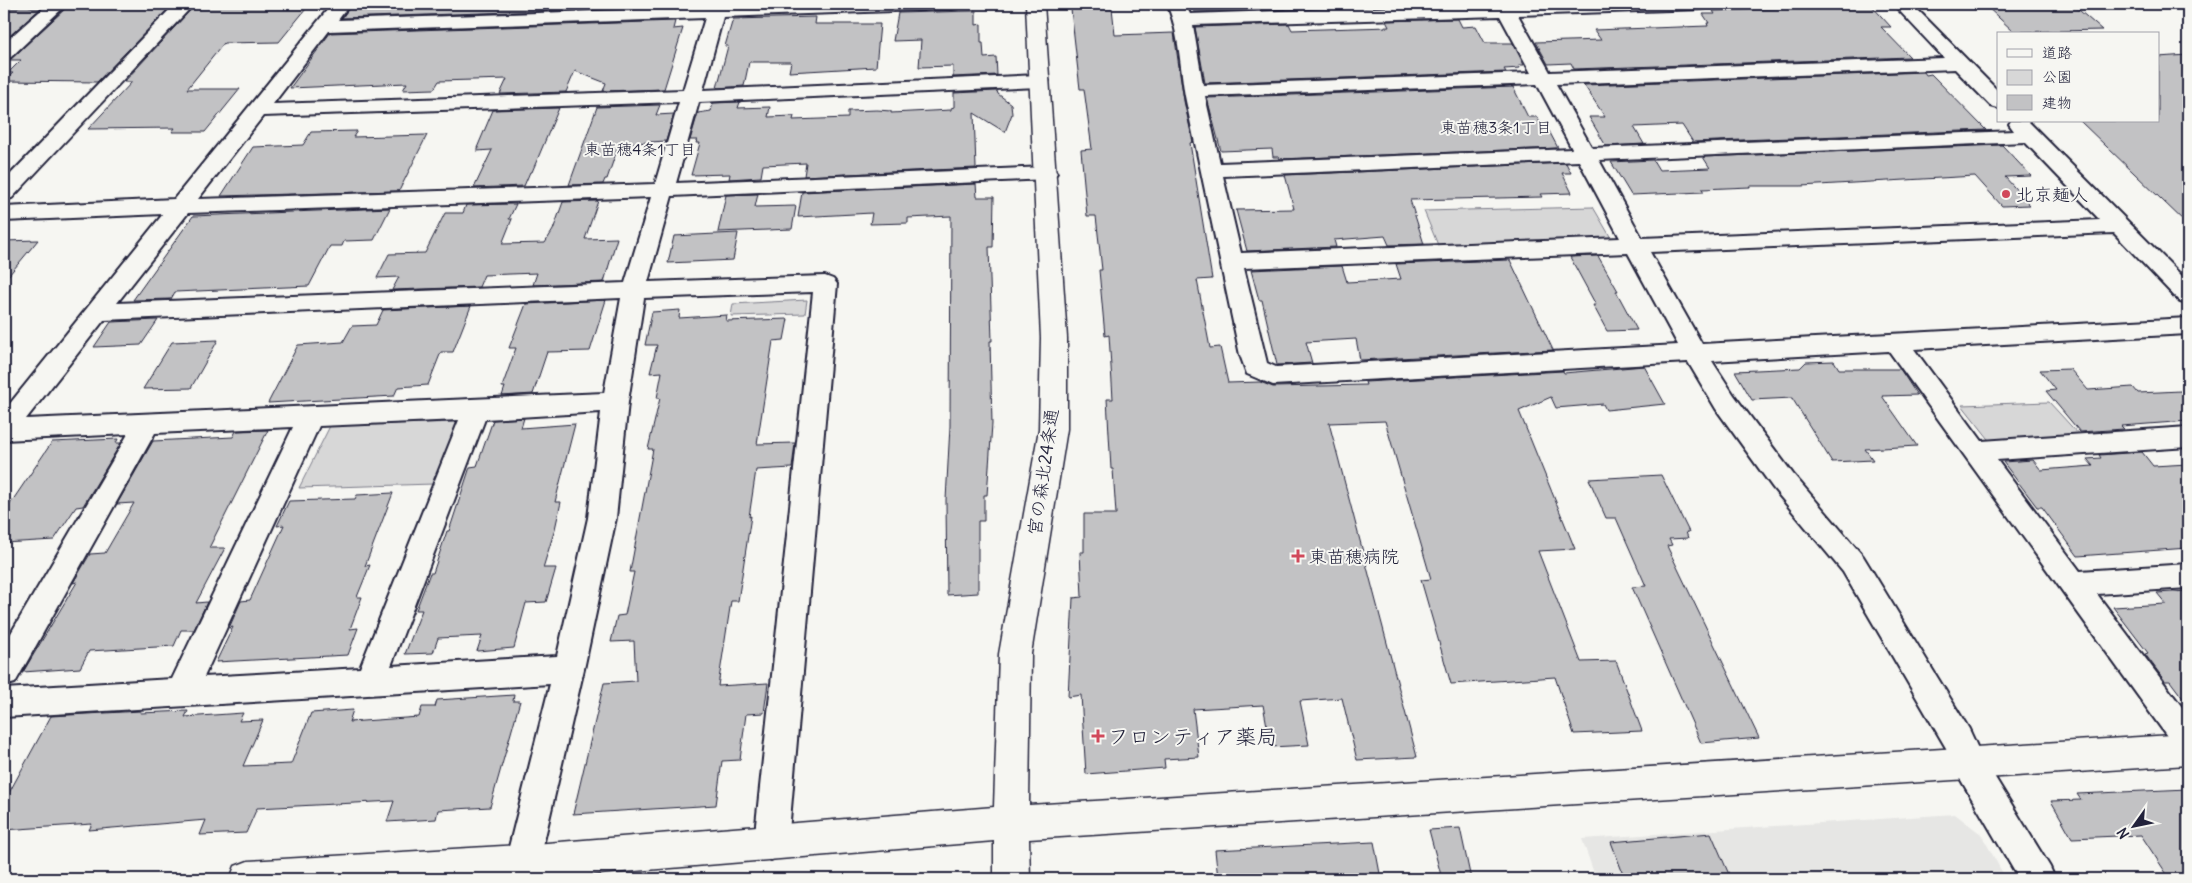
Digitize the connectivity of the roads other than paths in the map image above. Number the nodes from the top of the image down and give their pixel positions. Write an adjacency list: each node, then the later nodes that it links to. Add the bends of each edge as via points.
1 (58, 4): 12 (street)
2 (185, 4): 25 (street)
3 (341, 4): 11 (street)
4 (952, 4): 9 (street)
5 (1035, 4): 15 (street, 宮の森北24条通)
6 (1701, 4): 8 (street)
7 (1902, 4): 13 (street)
8 (1505, 7): 10 (street); 14 (street)
9 (717, 9): 11 (street); 17 (street)
10 (1180, 12): 16 (street)
11 (323, 26): 19 (street)
12 (4, 53)
13 (1960, 63): 14 (street); 18 (street)
14 (1544, 77): 16 (street); 21 (street)
15 (1039, 81): 17 (street); 23 (street, 宮の森北24条通)
16 (1194, 90): 22 (street)
17 (692, 96): 19 (street); 24 (street)
18 (1997, 101)
19 (257, 110): 26 (street)
20 (2024, 129): 21 (street); 28 (street)
21 (1586, 155): 22 (street); 29 (street)
22 (1212, 170): 30 (street)
23 (1046, 173): 24 (street); 54 (street, 宮の森北24条通, via 1054,338 1053,429 1015,654)
24 (663, 190): 26 (street); 31 (street)
25 (4, 193)
26 (180, 206): 27 (street); 33 (street)
27 (4, 214)
28 (2121, 226): 29 (street); 32 (street)
29 (1636, 245): 30 (street); 36 (street)
30 (1231, 261): 36 (street, via 1256,368 1273,376)
31 (634, 290): 33 (street); 37 (street); 55 (street, via 825,284)
32 (2188, 296)
33 (95, 312): 41 (street)
34 (2188, 326): 35 (street)
35 (1896, 343): 36 (street); 43 (street)
36 (1694, 352): 53 (street, via 1724,402 1783,481 1853,564 1958,739)
37 (615, 402): 38 (street); 46 (street, via 602,518)
38 (476, 410): 39 (street); 48 (street)
39 (310, 418): 40 (street); 49 (street)
40 (147, 424): 41 (street); 47 (street)
41 (4, 430)
42 (2188, 437): 43 (street)
43 (1977, 451): 45 (street)
44 (2188, 576): 45 (street)
45 (2074, 583): 51 (street)
46 (569, 669): 48 (street); 56 (street)
47 (4, 673)
48 (370, 681): 49 (street)
49 (181, 693): 50 (street)
50 (4, 703)
51 (2188, 740)
52 (2188, 750): 53 (street)
53 (1969, 764): 54 (street); 59 (street)
54 (1011, 823): 55 (street); 58 (street, 宮の森北24条通)
55 (771, 843): 56 (street)
56 (522, 863): 57 (street)
57 (248, 879)
58 (1012, 879)
59 (2038, 879)

